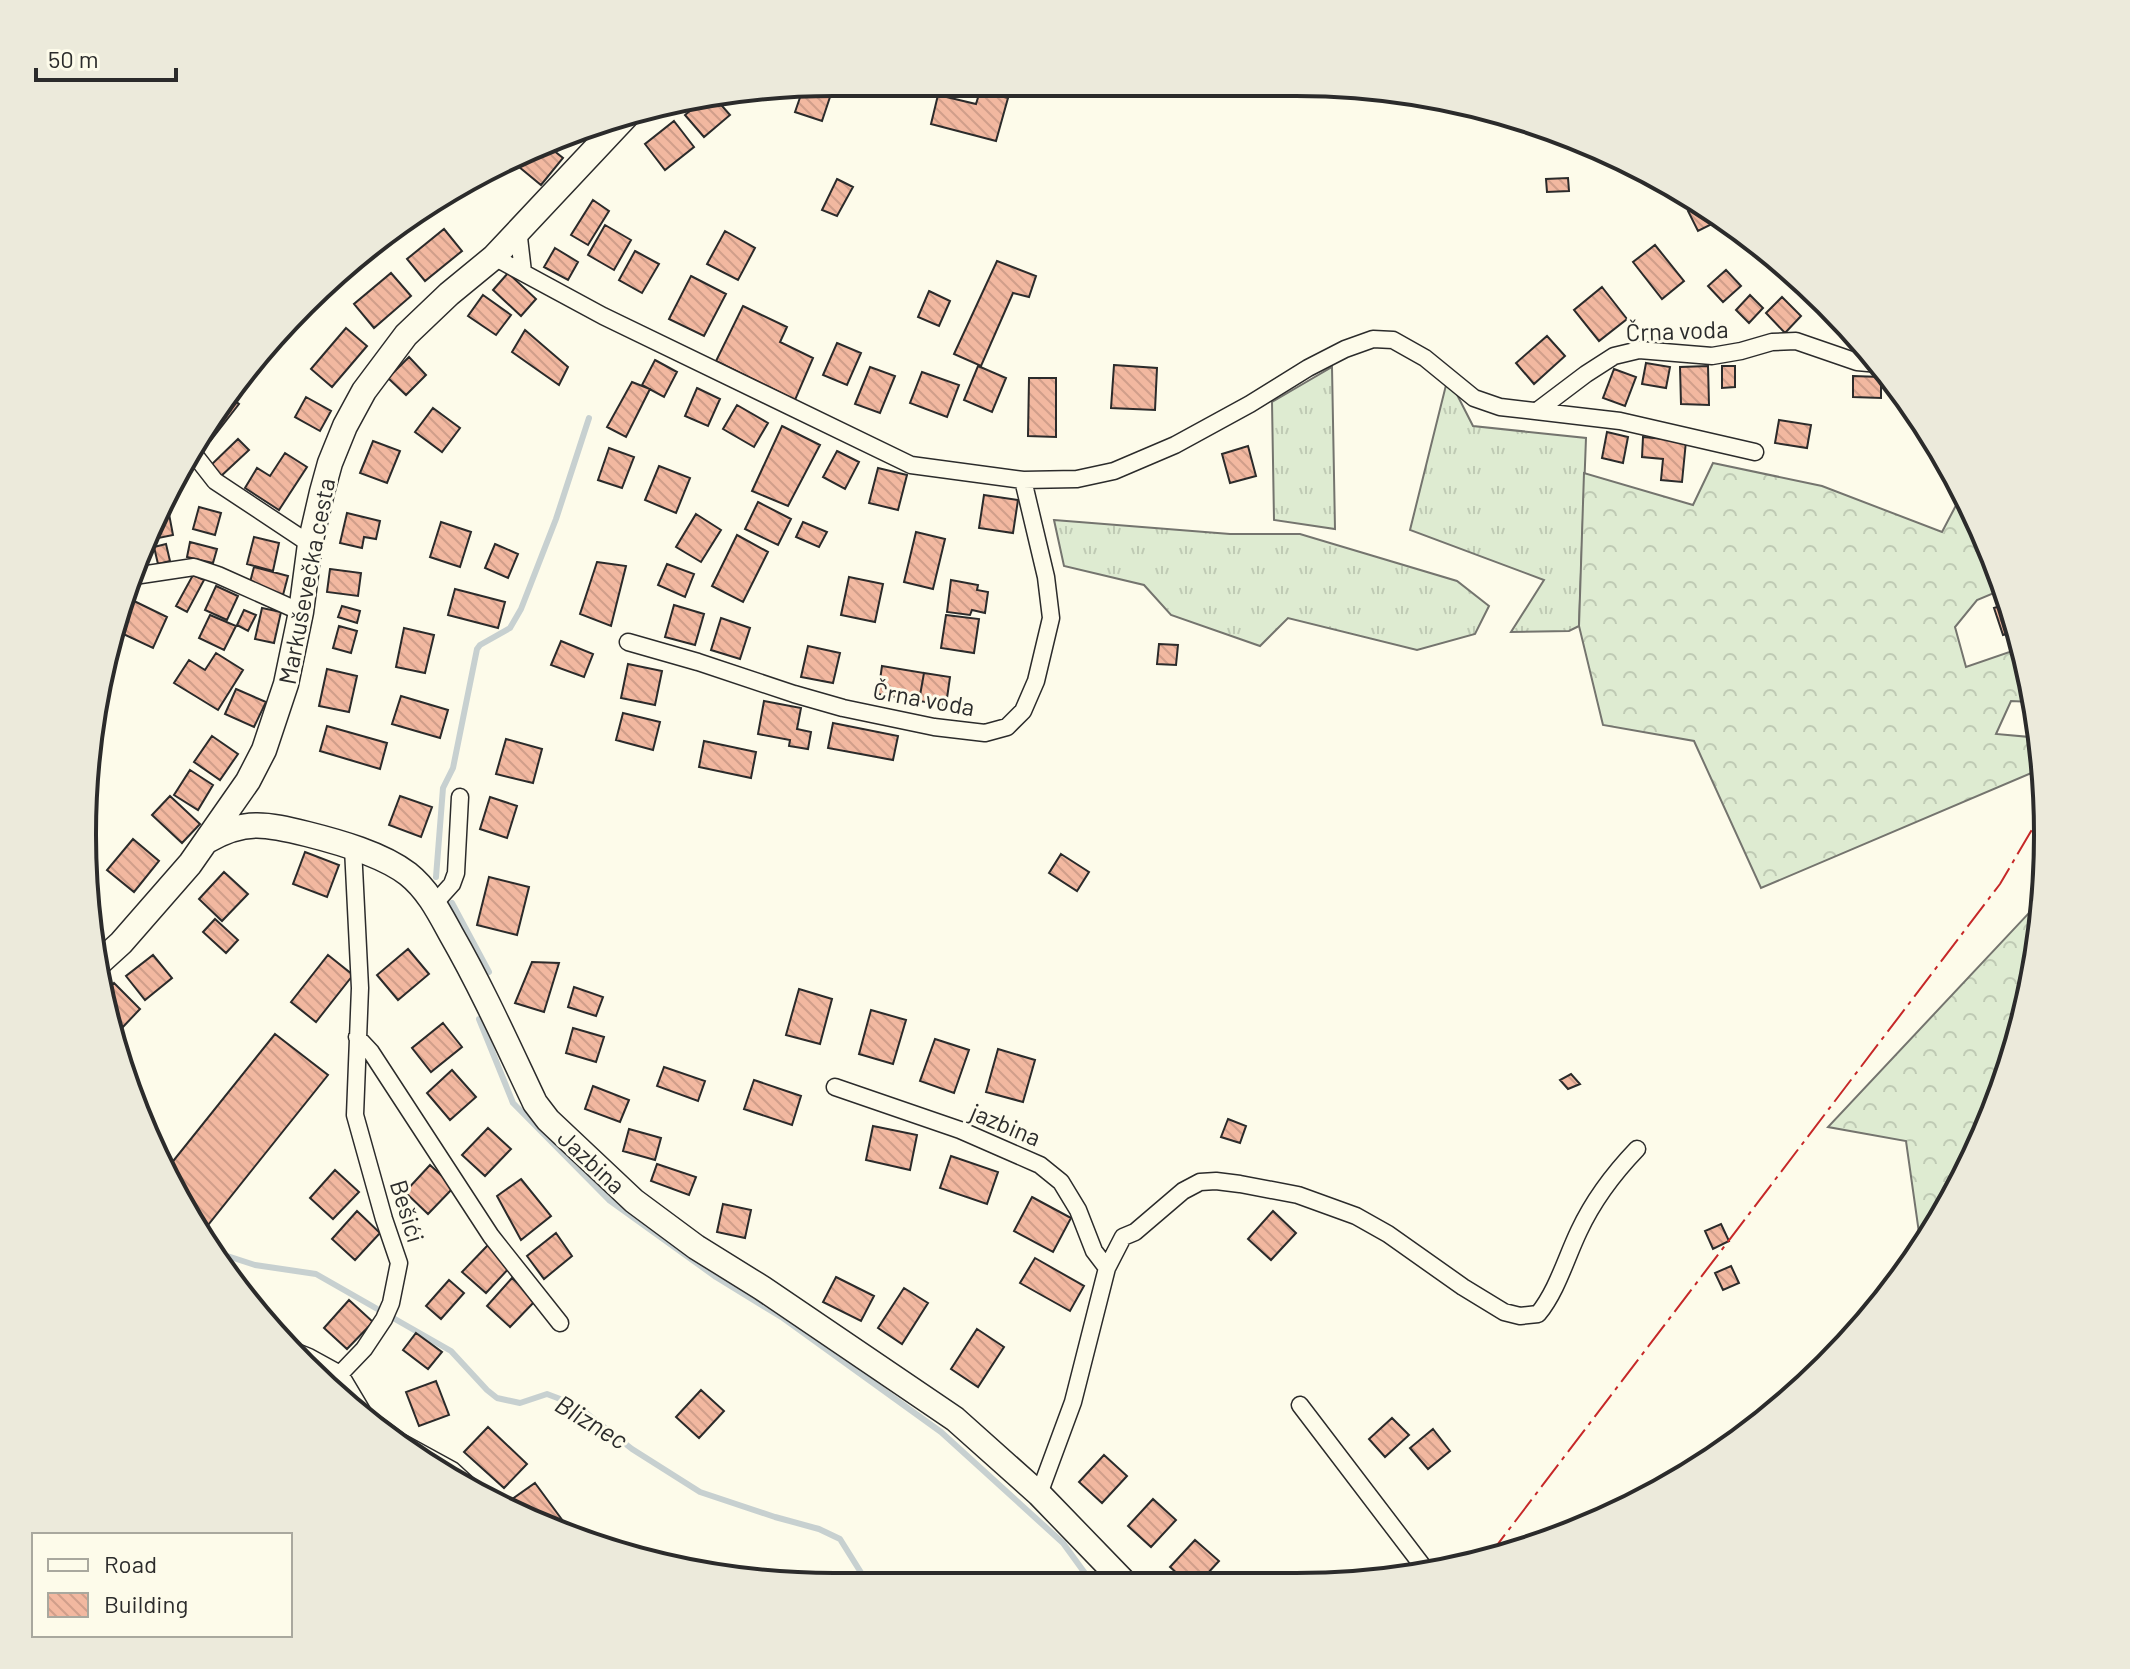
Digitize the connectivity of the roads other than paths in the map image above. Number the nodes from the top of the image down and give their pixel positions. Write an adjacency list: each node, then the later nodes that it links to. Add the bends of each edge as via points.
1 (613, 130): 2 (street, Markuševečka cesta)
2 (518, 229): 3 (street, Markuševečka cesta); 4 (street)
3 (494, 257): 4 (street); 10 (street, Markuševečka cesta, via 406,335 364,391 330,463)
4 (523, 272): 9 (street, via 911,465)
5 (1863, 363): 6 (street, Črna voda, via 1796,341 1712,356 1639,350 1614,356)
6 (1537, 411): 7 (street, via 1620,421); 9 (street, via 1474,398 1425,358 1393,340 1373,339 1308,368 1175,445 1114,471 1077,479)
7 (1755, 452)
8 (198, 460): 10 (street, via 215,481)
9 (1023, 480): 13 (street, Črna voda, via 1051,618 1036,681 1023,711 1007,727 985,733 843,708)
10 (310, 544): 12 (street, Markuševečka cesta)
11 (143, 575): 12 (street, via 194,567)
12 (301, 612): 14 (street, Markuševečka cesta, via 280,707)
13 (628, 642)
14 (248, 781): 16 (street, via 255,811); 17 (street, Markuševečka cesta)
15 (460, 797): 19 (street, via 456,873)
16 (270, 826): 17 (street, Jazbina, via 240,826); 18 (street, Jazbina)
17 (207, 841): 20 (street, Markuševečka cesta)
18 (353, 848): 19 (street, Jazbina, via 407,874); 21 (street, Bešići, via 360,988)
19 (434, 904): 30 (street, Jazbina, via 548,1120 634,1201 955,1419)
20 (106, 956)
21 (357, 1037): 25 (street, Bešići, via 491,1236); 27 (street, Bešići, via 355,1115 399,1263 384,1319)
22 (835, 1087): 24 (street, jazbina, via 960,1130 1040,1165 1061,1182)
23 (1637, 1149): 24 (street, via 1614,1173 1581,1227 1538,1314 1504,1312 1356,1216 1298,1195 1216,1181 1183,1191 1123,1237)
24 (1107, 1268): 30 (street, via 1073,1402)
25 (560, 1323)
26 (316, 1361): 27 (street)
27 (340, 1374): 28 (street)
28 (351, 1392)
29 (1300, 1405): 31 (street)
30 (1039, 1494): 32 (street, Jazbina)
31 (1420, 1562)
32 (1115, 1573)

